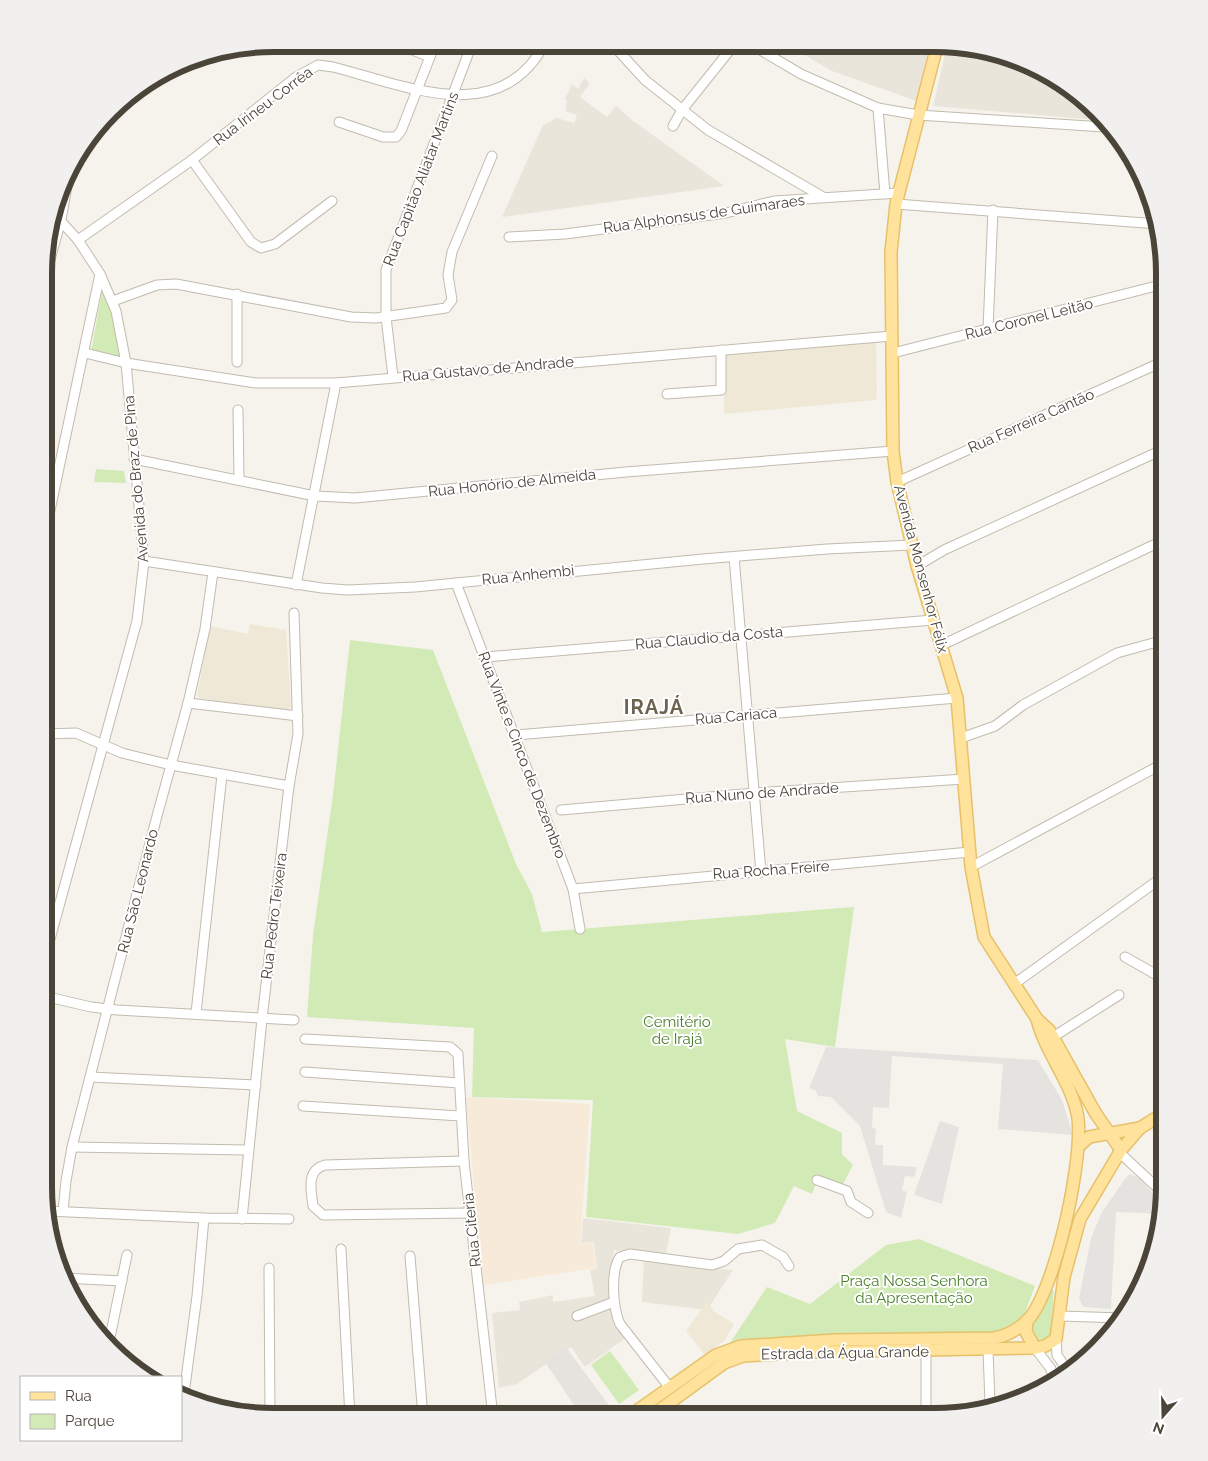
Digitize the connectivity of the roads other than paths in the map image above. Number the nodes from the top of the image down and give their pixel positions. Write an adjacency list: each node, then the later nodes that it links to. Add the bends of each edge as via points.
1 (417, 52): 9 (street)
2 (432, 52): 9 (street)
3 (469, 52): 11 (street, Rua Capitão Aliatar Martins)
4 (539, 52): 11 (street, Rua Irineu Corrêa, via 530,66 507,84 491,92)
5 (619, 52): 13 (street)
6 (728, 52): 13 (street)
7 (764, 52): 12 (street, via 801,74)
8 (935, 52): 14 (main road, Avenida Monsenhor Félix)
9 (430, 57): 10 (street)
10 (417, 89): 11 (street, Rua Irineu Corrêa); 15 (street, via 396,137 383,137); 19 (street, Rua Irineu Corrêa, via 333,67 313,67)
11 (452, 96): 33 (street, Rua Capitão Aliatar Martins, via 388,261)
12 (878, 108): 14 (street); 20 (street)
13 (682, 110): 16 (street); 21 (street, via 725,142)
14 (918, 115): 17 (street); 22 (main road, Avenida Monsenhor Félix)
15 (339, 122)
16 (673, 126)
17 (1100, 127)
18 (492, 156): 33 (street, via 452,252 448,268 450,304 441,310)
19 (192, 160): 23 (street, via 251,242 261,248 275,244); 28 (street, Rua Irineu Corrêa)
20 (885, 194): 21 (street, Rua Alphonsus de Guimaraes); 22 (street, Rua Alphonsus de Guimaraes)
21 (824, 197): 27 (street, Rua Alphonsus de Guimaraes, via 774,201 726,213 565,234)
22 (897, 199): 24 (street, Rua Alphonsus de Guimaraes); 35 (main road, Avenida Monsenhor Félix, via 891,252)
23 (332, 201)
24 (993, 210): 26 (street, Rua Alphonsus de Guimaraes); 34 (street)
25 (59, 219): 28 (street, Avenida do Braz de Pina)
26 (1150, 223)
27 (509, 238)
28 (78, 240): 29 (street, Avenida do Braz de Pina)
29 (100, 274): 32 (street, Avenida do Braz de Pina); 37 (street)
30 (1156, 286): 34 (street, Rua Coronel Leitão)
31 (236, 294): 32 (street, via 167,284); 33 (street, via 342,316); 39 (street)
32 (113, 301): 40 (street, Avenida do Braz de Pina)
33 (386, 317): 42 (street, Rua Capitão Aliatar Martins)
34 (988, 330): 38 (street, Rua Coronel Leitão)
35 (892, 336): 36 (street, Rua Gustavo de Andrade); 38 (main road, Avenida Monsenhor Félix)
36 (721, 350): 42 (street, Rua Gustavo de Andrade); 44 (street, via 721,390)
37 (85, 353): 40 (street, Rua Gustavo de Andrade); 52 (street)
38 (893, 353): 46 (main road, Avenida Monsenhor Félix)
39 (237, 362)
40 (126, 363): 43 (street, Rua Gustavo de Andrade, via 256,383); 48 (street, Avenida do Braz de Pina)
41 (1156, 365): 50 (street, Rua Ferreira Cantão)
42 (393, 377): 43 (street, Rua Gustavo de Andrade)
43 (336, 383): 51 (street)
44 (667, 394)
45 (238, 410): 49 (street)
46 (893, 451): 50 (main road, Avenida Monsenhor Félix); 51 (street, Rua Honório de Almeida, via 368,497)
47 (1156, 453): 57 (street, via 944,550)
48 (134, 459): 49 (street, Rua Honório de Almeida); 56 (street, Avenida do Braz de Pina)
49 (239, 480): 51 (street, Rua Honório de Almeida)
50 (897, 482): 54 (main road, Avenida Monsenhor Félix)
51 (315, 496): 60 (street)
52 (52, 502)
53 (1156, 544): 65 (street)
54 (912, 545): 55 (street, Rua Anhembi); 57 (main road, Avenida Monsenhor Félix)
55 (734, 557): 59 (street, Rua Anhembi); 63 (street)
56 (144, 561): 58 (street, Rua Anhembi); 74 (street, Avenida do Braz de Pina, via 137,621)
57 (917, 566): 62 (main road, Avenida Monsenhor Félix)
58 (213, 572): 60 (street, Rua Anhembi); 68 (street, Rua São Leonardo, via 205,629)
59 (456, 583): 60 (street, Rua Anhembi, via 348,590); 66 (street, Rua Vinte e Cinco de Dezembro)
60 (296, 584)
61 (294, 613): 70 (street, Rua Pedro Teixeira)
62 (933, 620): 63 (street, Rua Claudio da Costa); 65 (main road, Avenida Monsenhor Félix)
63 (742, 635): 66 (street, Rua Claudio da Costa); 69 (street)
64 (1156, 642): 73 (street, via 1117,653 1022,705 995,726)
65 (942, 645): 67 (main road, Avenida Monsenhor Félix)
66 (486, 657): 72 (street, Rua Vinte e Cinco de Dezembro)
67 (957, 698): 69 (street, Rua Cariaca); 73 (main road, Avenida Monsenhor Félix)
68 (188, 703): 70 (street); 75 (street, Rua São Leonardo)
69 (749, 714): 72 (street, Rua Cariaca); 80 (street)
70 (298, 716): 79 (street, Rua Pedro Teixeira)
71 (52, 734): 74 (street, via 76,733)
72 (516, 735): 86 (street, Rua Vinte e Cinco de Dezembro)
73 (961, 738): 78 (main road, Avenida Monsenhor Félix)
74 (104, 745): 75 (street, via 122,753); 88 (street, Avenida do Braz de Pina)
75 (171, 765): 77 (street); 94 (street, Rua São Leonardo)
76 (1156, 767): 83 (street)
77 (222, 775): 79 (street); 95 (street)
78 (964, 779): 80 (street, Rua Nuno de Andrade); 82 (main road, Avenida Monsenhor Félix)
79 (289, 786): 96 (street, Rua Pedro Teixeira)
80 (755, 793): 81 (street, Rua Nuno de Andrade); 84 (street)
81 (561, 810)
82 (970, 852): 83 (main road, Avenida Monsenhor Félix); 84 (street, Rua Rocha Freire)
83 (971, 867): 91 (main road, Avenida Monsenhor Félix, via 984,937)
84 (761, 872): 86 (street, Rua Rocha Freire)
85 (1156, 882): 91 (street)
86 (573, 888): 87 (street, Rua Vinte e Cinco de Dezembro)
87 (580, 929)
88 (52, 932)
89 (1125, 957): 90 (street)
90 (1154, 973)
91 (1014, 984): 97 (main road, Avenida Monsenhor Félix)
92 (1119, 995): 99 (street)
93 (52, 998): 94 (street)
94 (108, 1009): 95 (street); 104 (street, Rua São Leonardo)
95 (196, 1013): 96 (street)
96 (262, 1019): 98 (street); 106 (street, Rua Pedro Teixeira)
97 (1037, 1019): 99 (main road, Avenida Monsenhor Félix); 101 (main road, Avenida Monsenhor Félix)
98 (294, 1020)
99 (1053, 1037): 102 (main road, Avenida Monsenhor Félix)
100 (305, 1038): 105 (street, Rua Citeria, via 450,1047 458,1054)
101 (1050, 1054): 102 (main road, via 1055,1053); 112 (main road, Avenida Monsenhor Félix, via 1074,1102 1080,1126)
102 (1069, 1065): 111 (main road, Avenida Monsenhor Félix)
103 (305, 1072): 105 (street)
104 (90, 1077): 106 (street); 113 (street, Rua São Leonardo)
105 (459, 1082): 108 (street, Rua Citeria)
106 (256, 1085): 114 (street, Rua Pedro Teixeira)
107 (303, 1106): 108 (street)
108 (460, 1116): 116 (street, Rua Citeria)
109 (1156, 1118): 110 (main road)
110 (1140, 1128): 111 (main road); 115 (main road)
111 (1110, 1135): 112 (main road, via 1088,1137); 115 (main road, Avenida Monsenhor Félix)
112 (1079, 1146): 137 (main road, Avenida Monsenhor Félix, via 1054,1264 1040,1299)
113 (72, 1147): 114 (street); 120 (street, Rua São Leonardo)
114 (247, 1150): 124 (street, Rua Pedro Teixeira)
115 (1120, 1151): 118 (street); 135 (main road, via 1080,1219 1064,1277)
116 (464, 1161): 121 (street, Rua Citeria); 121 (street, via 325,1165 316,1167 312,1172 311,1190 313,1206 323,1215)
117 (817, 1180): 122 (street, via 847,1191 851,1202)
118 (1156, 1186)
119 (54, 1211): 120 (street)
120 (63, 1211): 123 (street)
121 (470, 1213): 152 (street, Rua Citeria)
122 (868, 1213)
123 (204, 1218): 124 (street); 147 (street)
124 (242, 1219): 125 (street)
125 (289, 1219)
126 (341, 1249): 150 (street)
127 (128, 1255): 132 (street)
128 (410, 1256): 151 (street)
129 (789, 1266): 133 (street, via 783,1257 762,1244 738,1249 724,1261 712,1265 630,1254 620,1257 616,1266)
130 (269, 1268): 149 (street)
131 (72, 1278): 132 (street)
132 (122, 1281): 138 (street)
133 (614, 1302): 134 (street); 146 (street, via 620,1324)
134 (577, 1316)
135 (1060, 1316): 136 (street); 139 (main road)
136 (1113, 1318)
137 (1027, 1320): 140 (main road, Estrada da Água Grande, via 1003,1336); 141 (main road, via 1026,1332)
138 (110, 1337)
139 (1056, 1339): 141 (main road, Estrada da Água Grande); 143 (street, via 1057,1355)
140 (926, 1345): 142 (main road, Estrada da Água Grande); 146 (main road, Estrada da Água Grande, via 749,1345 716,1355); 154 (main road, Estrada da Água Grande, via 743,1356 724,1363); 155 (street)
141 (1035, 1348): 142 (main road, Estrada da Água Grande); 145 (street)
142 (988, 1350): 148 (street)
143 (1064, 1366)
144 (1058, 1370): 145 (street)
145 (1052, 1372)
146 (670, 1388): 153 (main road, Estrada da Água Grande)
147 (185, 1390)
148 (990, 1401)
149 (270, 1408)
150 (350, 1408)
151 (422, 1408)
152 (492, 1408)
153 (641, 1408)
154 (662, 1408)
155 (926, 1408)

